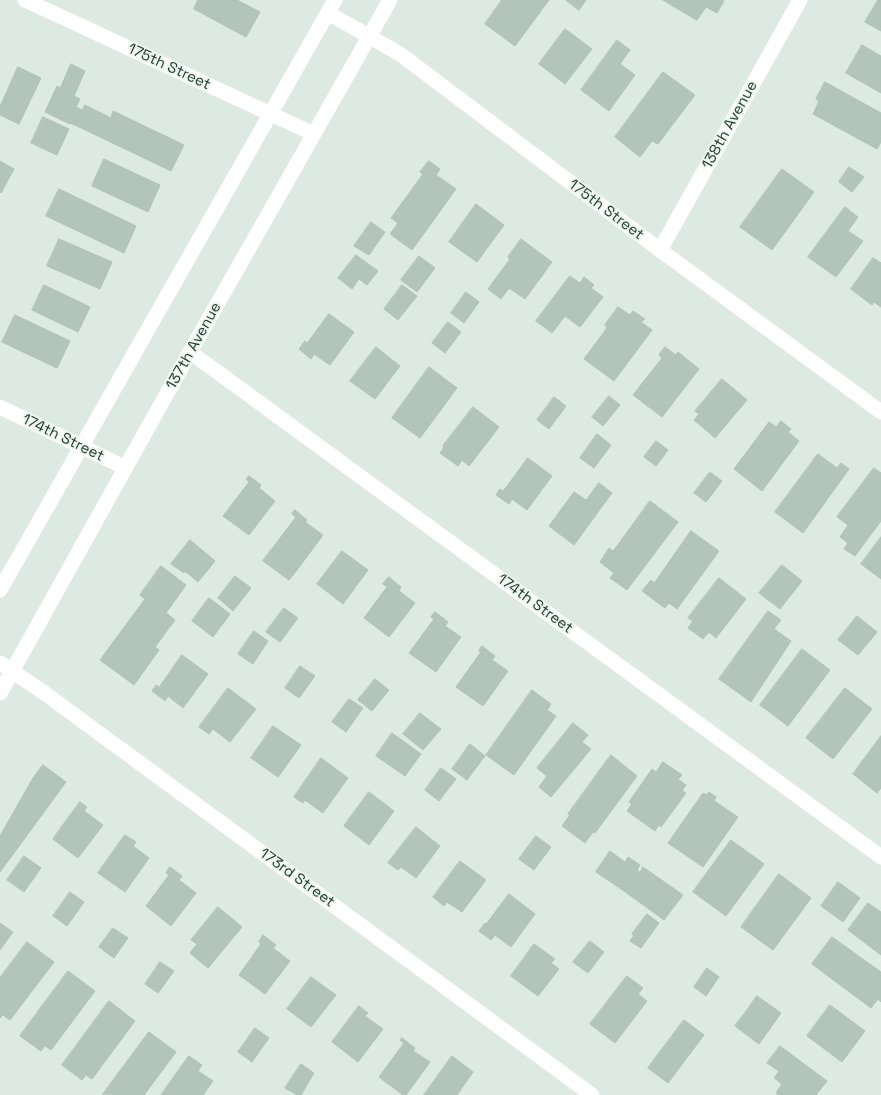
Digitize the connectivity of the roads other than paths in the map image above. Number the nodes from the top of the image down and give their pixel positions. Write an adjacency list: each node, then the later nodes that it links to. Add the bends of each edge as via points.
1 (25, 0): 6 (street, 175th Street)
2 (390, 0): 5 (street, 137th Avenue)
3 (800, 0): 8 (street, 138th Avenue)
4 (332, 6): 5 (street, 175th Street); 6 (street)
5 (369, 36): 7 (street, 137th Avenue); 8 (street, 175th Street, via 400,54)
6 (270, 114): 7 (street, 175th Street); 12 (street)
7 (314, 134): 9 (street, 137th Avenue)
8 (660, 250): 11 (street, 175th Street)
9 (190, 352): 13 (street, 137th Avenue); 17 (street, 174th Street)
10 (0, 407): 12 (street, 174th Street)
11 (881, 412)
12 (82, 446): 13 (street, 174th Street); 14 (street)
13 (126, 468): 15 (street, 137th Avenue)
14 (0, 590)
15 (6, 667): 16 (street, 137th Avenue); 18 (street, 173rd Street)
16 (0, 693)
17 (881, 857)
18 (592, 1095)

